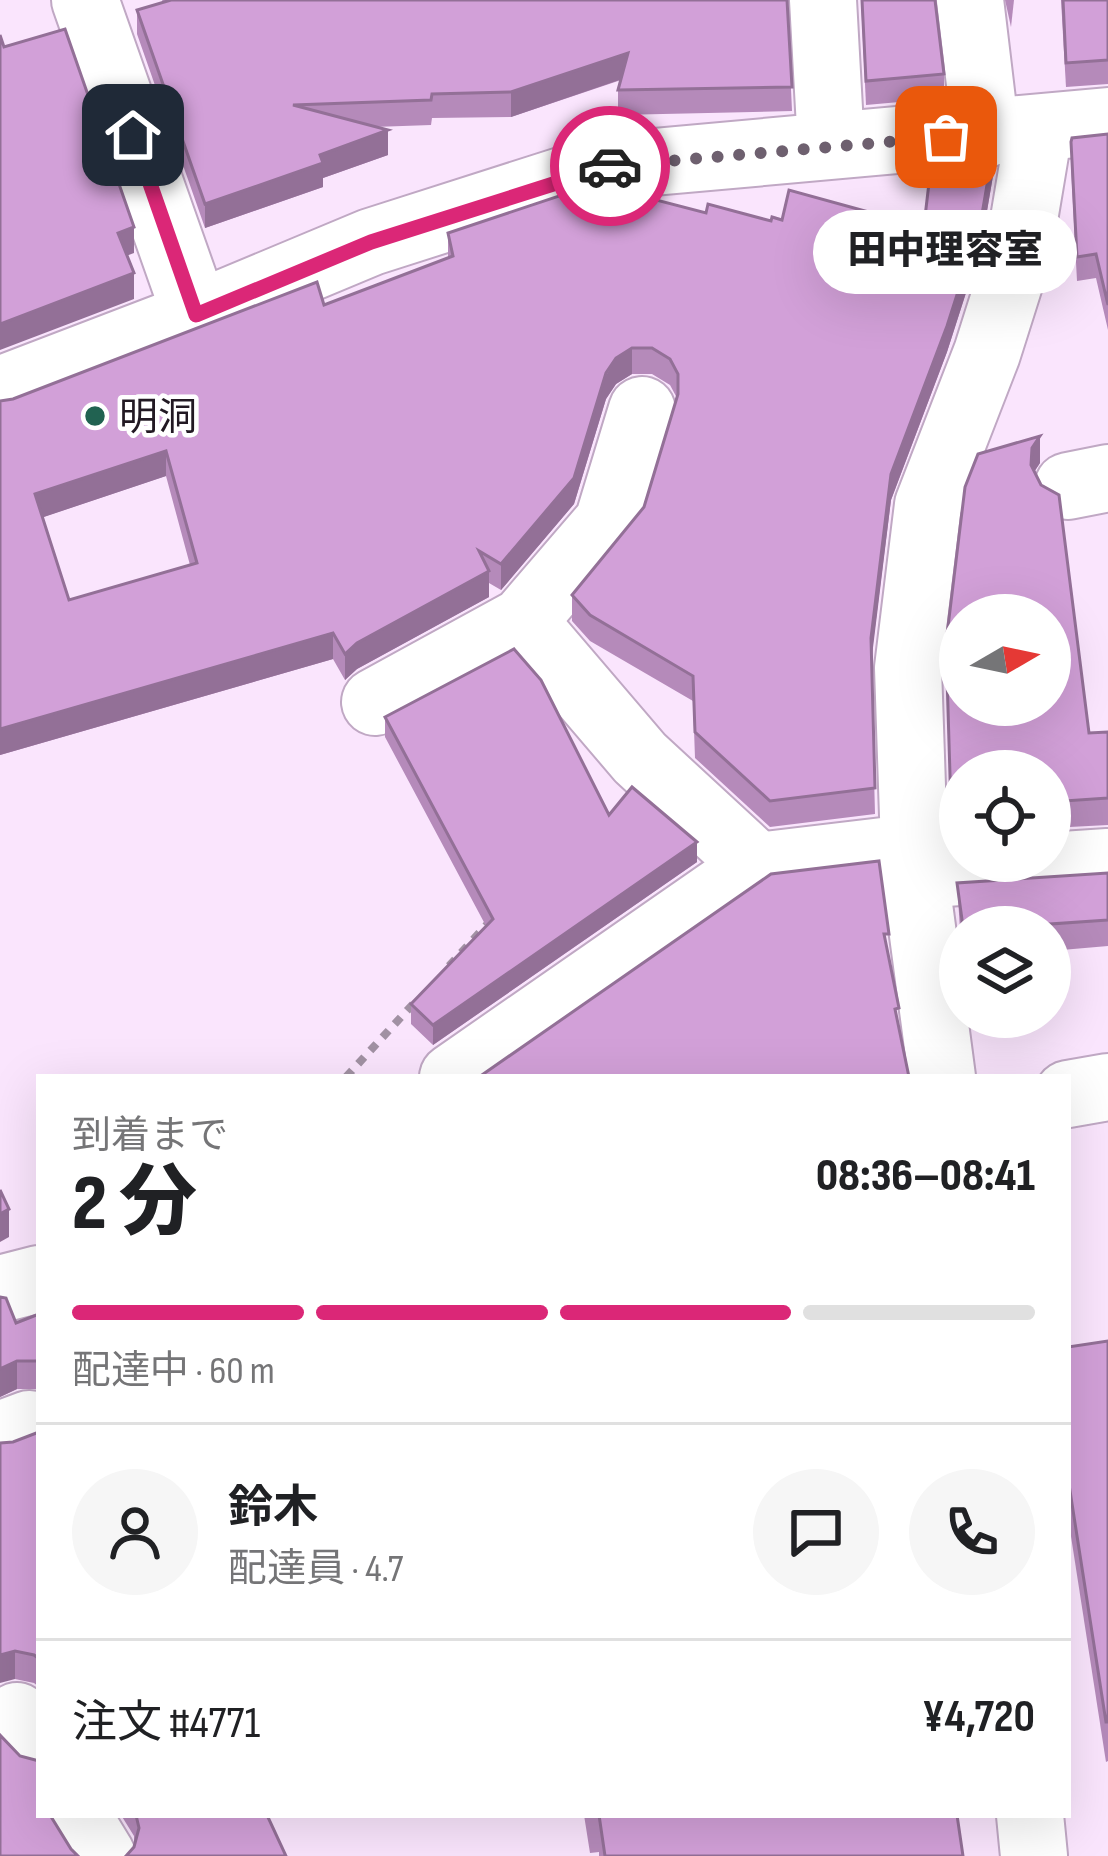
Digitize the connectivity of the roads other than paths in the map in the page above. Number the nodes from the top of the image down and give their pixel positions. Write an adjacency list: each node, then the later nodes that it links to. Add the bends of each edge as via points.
1 (86, 0): 7 (street)
2 (823, 0): 6 (street)
3 (970, 0): 5 (street)
4 (1108, 121): 5 (street)
5 (1012, 132): 6 (street); 12 (street, via 1018,255 928,505 908,668)
6 (831, 146): 7 (street, via 609,166 371,242)
7 (196, 315): 8 (street)
8 (0, 390)
9 (642, 410): 10 (street, via 608,522)
10 (523, 621): 11 (street); 14 (street, via 640,758)
11 (375, 702)
12 (916, 861): 13 (street); 14 (street); 16 (street)
13 (1108, 862)
14 (757, 866): 15 (street)
15 (457, 1074)
16 (942, 1074)
17 (1108, 1087): 18 (street)
18 (1071, 1093)
19 (36, 1280): 20 (street)
20 (0, 1289)
21 (0, 1726): 22 (street, via 17,1716)
22 (36, 1747)
23 (79, 1818): 25 (street)
24 (1030, 1818): 26 (street)
25 (102, 1856)
26 (1034, 1856)

